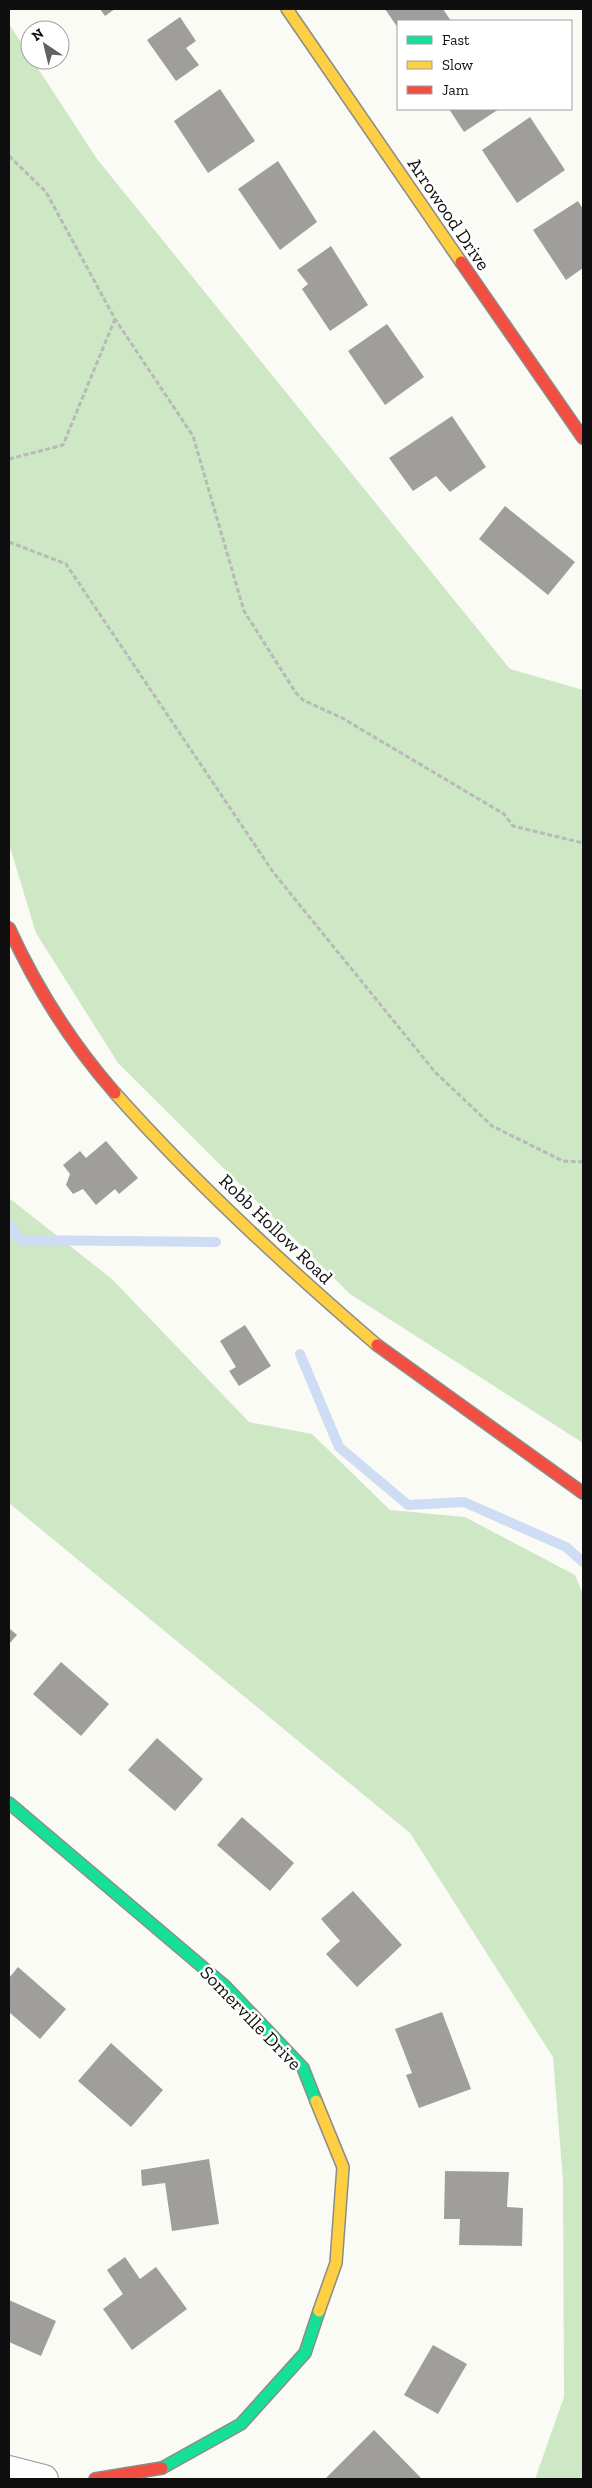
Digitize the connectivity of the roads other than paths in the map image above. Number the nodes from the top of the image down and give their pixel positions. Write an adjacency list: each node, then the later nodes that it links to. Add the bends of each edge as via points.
1 (287, 9): 2 (street, Arrowood Drive)
2 (583, 438)
3 (9, 928): 4 (street, Robb Hollow Road, via 24,961 85,1059 146,1128 296,1275 384,1351)
4 (583, 1493)
5 (9, 1803): 8 (street, Somerville Drive, via 225,1986 303,2068 343,2167 336,2263 305,2353 241,2424 161,2469)
6 (9, 2470): 7 (street)
7 (44, 2479)
8 (95, 2479)

